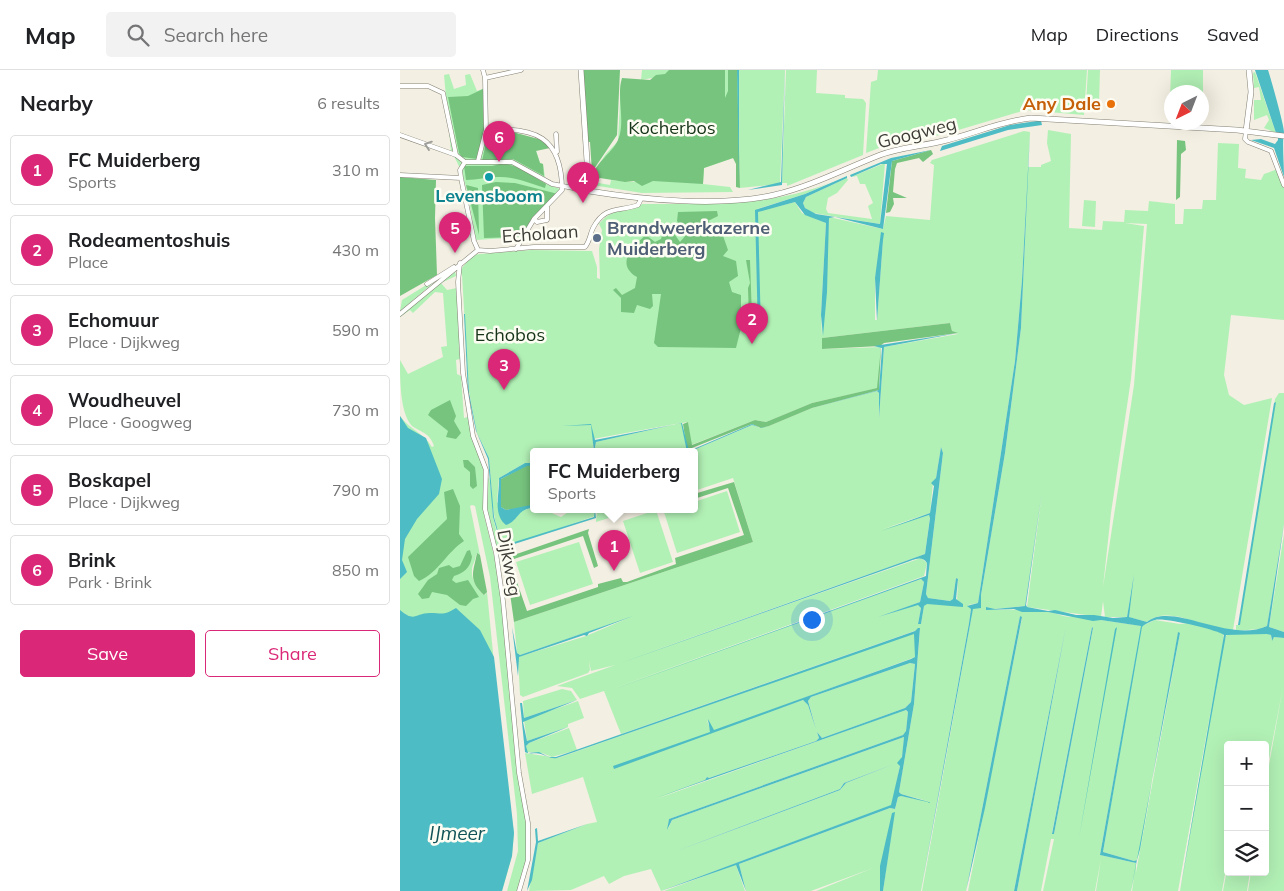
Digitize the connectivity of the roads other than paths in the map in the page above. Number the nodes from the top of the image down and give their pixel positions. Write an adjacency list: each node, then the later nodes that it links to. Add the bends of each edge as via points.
1 (483, 70): 5 (street)
2 (521, 70): 5 (street)
3 (581, 70): 20 (street)
4 (1249, 70): 8 (street, via 1251,92)
5 (485, 78): 7 (street)
6 (400, 86): 13 (street, via 428,86 440,90 445,96)
7 (486, 130): 12 (street, via 514,129 548,141); 14 (street)
8 (1246, 131): 11 (street, Googweg); 18 (street, via 1248,142 1271,151); 21 (street, Googweg, via 1023,119 882,154 818,182 772,196 736,200)
9 (556, 134): 12 (street)
10 (400, 135): 13 (street, one-way to 10)
11 (1284, 136)
12 (557, 152): 19 (street)
13 (456, 155): 15 (street)
14 (478, 161): 15 (street, Googweg); 19 (street, Googweg, via 512,162)
15 (465, 162): 17 (street, via 460,170)
16 (400, 175): 17 (street)
17 (461, 178): 25 (street)
18 (1284, 185)
19 (562, 187): 20 (street, Googweg); 22 (street, via 560,194)
20 (589, 191): 21 (street, Googweg)
21 (641, 199): 24 (street, Echolaan, via 638,205 610,210 593,227 585,247)
22 (547, 207): 23 (street); 23 (street, via 548,220)
23 (534, 220): 24 (street)
24 (516, 249): 25 (street, Echolaan)
25 (478, 250): 26 (street)
26 (460, 263): 27 (street); 28 (street); 29 (street, Dijkweg, via 458,282 463,373 473,436 486,470 485,510 503,601 519,773 528,824 528,860)
27 (427, 284)
28 (400, 314)
29 (520, 891)

